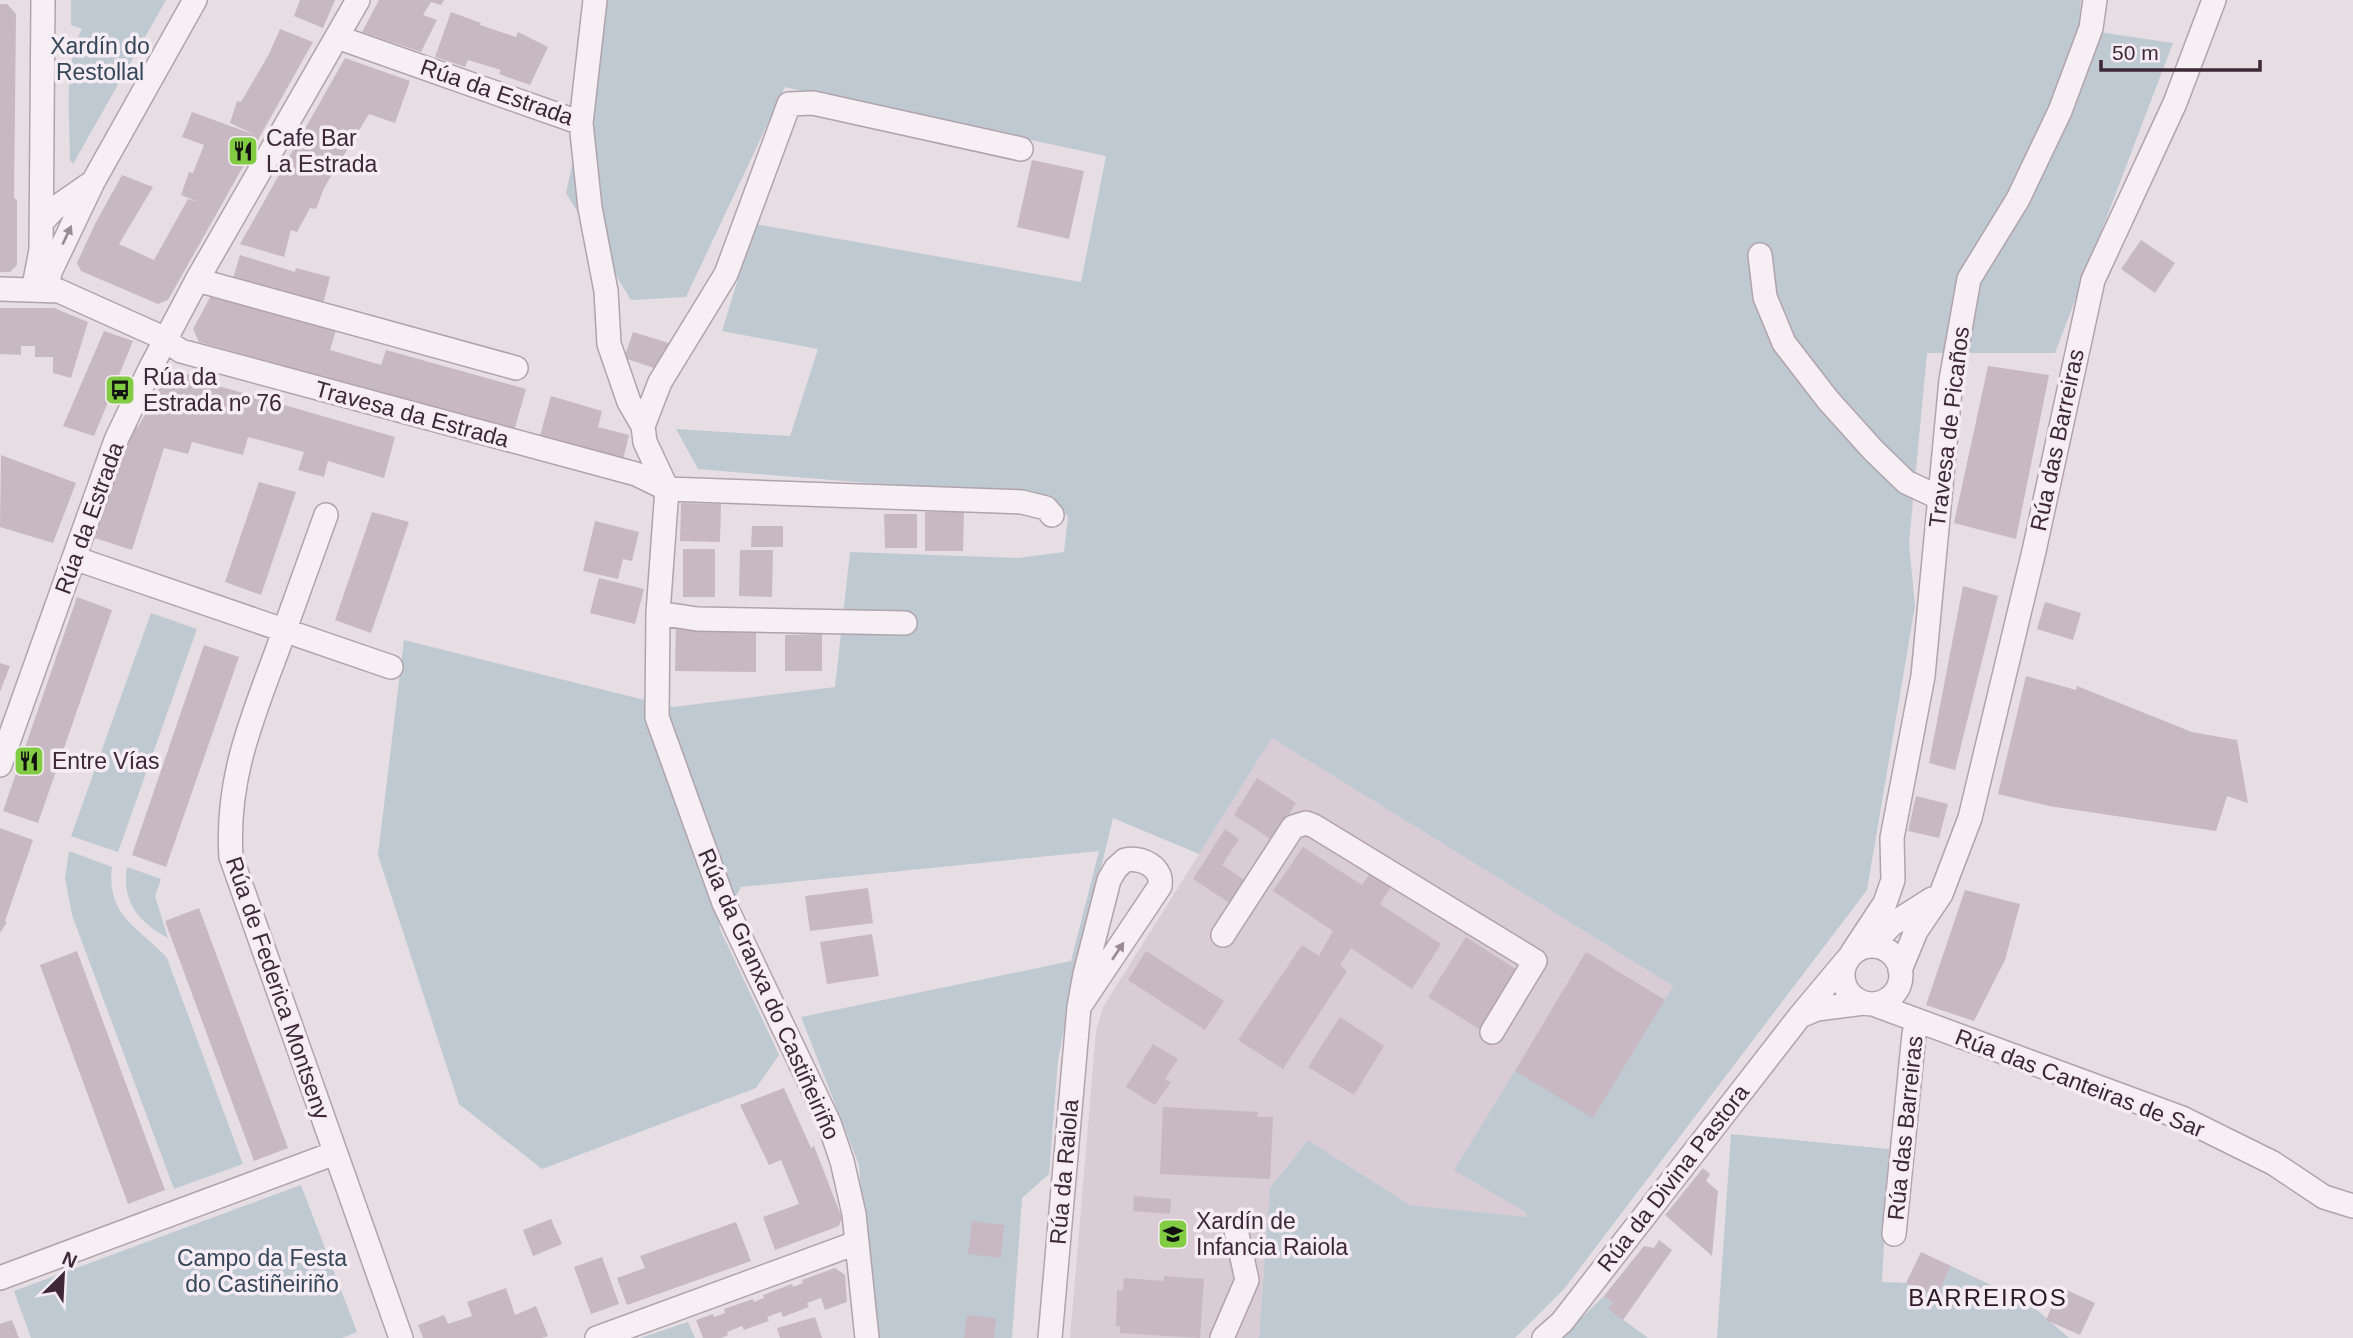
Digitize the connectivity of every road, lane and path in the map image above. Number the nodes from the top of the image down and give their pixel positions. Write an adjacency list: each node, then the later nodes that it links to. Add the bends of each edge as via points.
1 (43, 0): 10 (street)
2 (195, 0): 11 (street)
3 (358, 0): 7 (street, Rúa da Estrada)
4 (595, 0): 8 (street, Rúa da Estrada)
5 (2095, 0): 22 (street, Travesa de Picaños, via 2091,28 2060,111 2018,199 1969,279 1951,380)
6 (2214, 0): 32 (street, Rúa das Barreiras, via 2175,103 2093,280 1973,804)
7 (337, 37): 8 (street, Rúa da Estrada); 15 (street, Rúa da Estrada)
8 (581, 123): 20 (street, via 590,208 606,291 609,344 629,402)
9 (1021, 149): 20 (street, via 813,103 789,104 726,274 660,382)
10 (40, 170): 12 (street, via 55,189); 13 (street)
11 (93, 182): 12 (street); 17 (street, one-way to 11)
12 (74, 197): 13 (street)
13 (41, 223): 17 (street)
14 (1760, 256): 22 (street, via 1765,297 1784,343 1828,400 1889,466 1912,486)
15 (197, 280): 18 (street, Rúa da Estrada); 19 (street)
16 (0, 289): 17 (street, Travesa da Estrada)
17 (40, 290): 18 (street, Travesa da Estrada, via 59,291)
18 (165, 340): 21 (street, Travesa da Estrada, via 181,351 636,474); 25 (street, Rúa da Estrada, via 116,440)
19 (516, 368)
20 (643, 425): 21 (street, via 645,442)
21 (667, 489): 24 (street, Travesa da Estrada, via 1023,502 1046,508); 26 (street, Rúa da Granxa do Castiñeiriño)
22 (1940, 498): 31 (street, Travesa de Picaños, via 1923,676 1892,838)
23 (326, 515): 28 (street, Rúa de Federica Montseny)
24 (1052, 515)
25 (74, 558): 28 (street); 30 (street, Rúa da Estrada)
26 (658, 613): 27 (street, via 697,619); 45 (street, Rúa da Granxa do Castiñeiriño, via 657,717 724,903 829,1123 854,1214)
27 (905, 623)
28 (285, 631): 29 (street); 41 (street, Rúa de Federica Montseny, via 244,742 232,796 231,857)
29 (391, 667)
30 (0, 765)
31 (1893, 880): 32 (street, via 1915,900); 34 (street, Travesa de Picaños)
32 (1935, 898): 34 (street); 35 (street, Rúa das Barreiras, via 1916,932)
33 (1223, 935): 40 (street, via 1293,827 1306,823 1535,961)
34 (1857, 954): 35 (street, via 1882,948 1891,953); 36 (street, via 1843,972 1843,982 1848,992); 38 (street, Rúa da Divina Pastora)
35 (1899, 980): 36 (street, via 1890,997); 39 (street)
36 (1868, 1003): 38 (street, via 1817,1009); 39 (street, Rúa das Canteiras de Sar)
37 (1079, 1007): 37 (street, Rúa da Raiola, one-way to 37, via 1164,897 1156,870 1143,861 1130,859 1116,868 1110,880); 50 (street, Rúa da Raiola)
38 (1800, 1016): 52 (street, Rúa da Divina Pastora, via 1562,1322)
39 (1917, 1022): 42 (street, Rúa das Canteiras de Sar, via 2182,1118 2273,1163 2324,1197); 44 (street, Rúa das Barreiras)
40 (1492, 1032)
41 (335, 1153): 46 (street); 48 (street, Rúa de Federica Montseny)
42 (2353, 1206)
43 (1236, 1230): 51 (street, via 1247,1280)
44 (1894, 1234)
45 (856, 1243): 47 (street); 49 (street, Rúa da Granxa do Castiñeiriño)
46 (0, 1278)
47 (606, 1336)
48 (401, 1338)
49 (867, 1338)
50 (1050, 1338)
51 (1222, 1338)
52 (1544, 1338)

